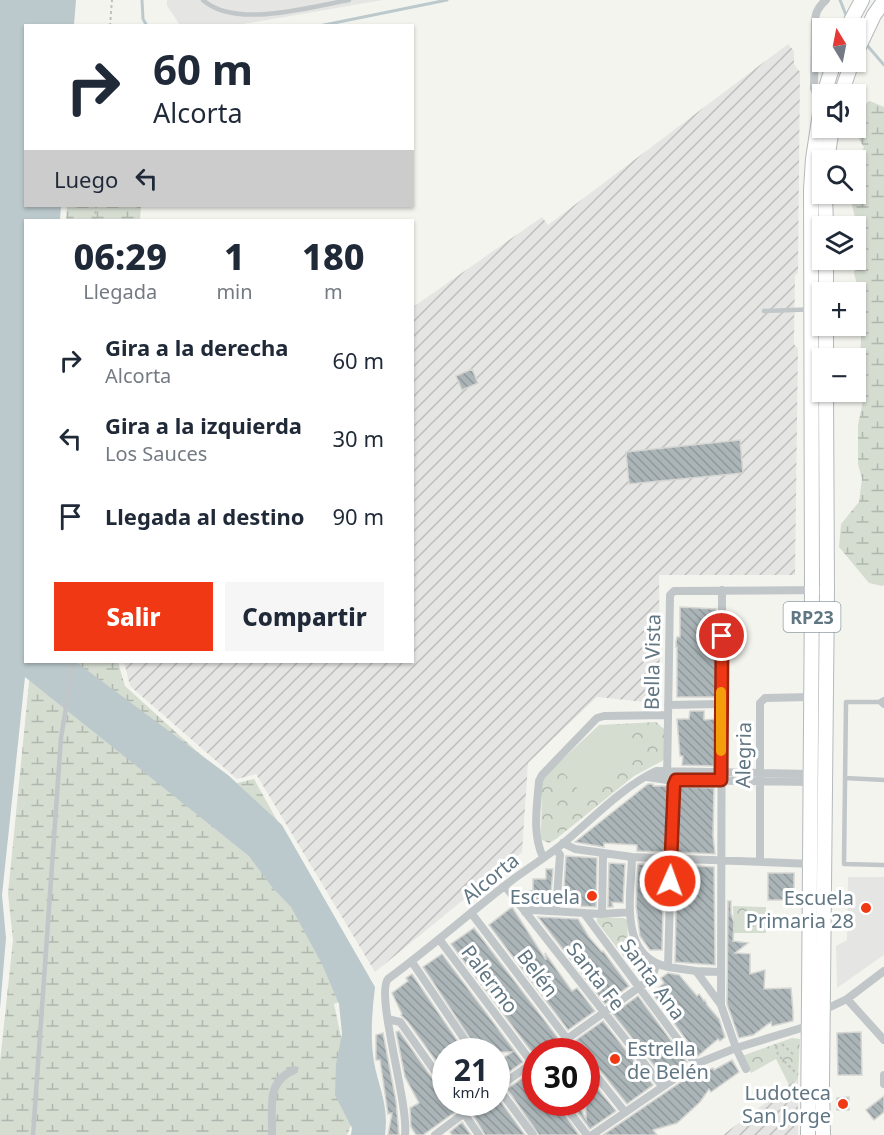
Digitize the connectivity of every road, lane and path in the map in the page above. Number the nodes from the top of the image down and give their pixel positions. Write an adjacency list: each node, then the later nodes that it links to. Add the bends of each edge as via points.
1 (112, 0): 6 (path)
2 (203, 0): 3 (lane, via 215,9 242,15)
3 (349, 0)
4 (826, 0): 8 (street, via 815,15)
5 (884, 1): 7 (main road)
6 (110, 24)
7 (866, 32)
8 (814, 84)
9 (817, 138): 10 (main road, RP23, via 811,189)
10 (816, 282)
11 (812, 309): 12 (lane)
12 (764, 310)
13 (817, 336): 17 (main road, RP23)
14 (826, 402): 16 (main road, RP23)
15 (722, 590): 17 (street, Bella Vista); 21 (street); 22 (street, Bella Vista, via 674,591 670,595)
16 (827, 590): 17 (street, Bella Vista); 37 (main road, RP23)
17 (812, 591): 19 (main road, RP23)
18 (71, 663): 79 (lane, via 61,738)
19 (811, 698): 26 (street, Alegria, via 761,700); 27 (main road, RP23)
20 (883, 702): 28 (lane, via 846,702)
21 (721, 704): 22 (street); 24 (street)
22 (668, 705): 23 (street, Bella Vista)
23 (668, 715): 25 (street, Bella Vista); 32 (street, via 597,718 542,775 536,831)
24 (721, 776): 25 (street, Alcorta); 26 (street, Alcorta); 35 (street)
25 (671, 777): 30 (street, Alcorta, via 656,771 636,783); 34 (street, Bella Vista)
26 (759, 777): 27 (street, Alcorta); 36 (street, Alegria)
27 (810, 778): 37 (main road, RP23)
28 (845, 778): 29 (lane); 38 (lane, via 844,864)
29 (884, 780)
30 (560, 846): 31 (street); 32 (street, Alcorta); 40 (street)
31 (603, 854): 33 (street); 45 (street)
32 (543, 857): 39 (street, Alcorta)
33 (632, 857): 34 (street); 42 (street)
34 (671, 860): 35 (street); 49 (street, Bella Vista)
35 (720, 860): 36 (street); 52 (street)
36 (760, 861): 37 (street)
37 (817, 864): 56 (main road, RP23); 59 (main road, RP23)
38 (884, 865)
39 (505, 886): 41 (street, Santa Fe); 44 (street, Alcorta)
40 (556, 911): 41 (street); 43 (street)
41 (525, 912): 57 (street, Santa Fe)
42 (630, 912): 45 (street); 48 (street, via 633,940)
43 (584, 913): 45 (street); 53 (street, Santa Ana)
44 (472, 914): 46 (street, Alcorta); 61 (street, Belén)
45 (602, 914)
46 (439, 939): 47 (street, Alcorta); 64 (street, Palermo)
47 (412, 962): 58 (street, Alcorta, via 385,983); 60 (street)
48 (656, 965): 49 (street); 53 (street, via 652,978)
49 (668, 967): 50 (street)
50 (696, 971): 52 (street); 55 (street)
51 (884, 971): 54 (street)
52 (720, 972): 55 (street)
53 (639, 988): 57 (street); 67 (street, Santa Ana)
54 (847, 999): 56 (street); 63 (street)
55 (721, 1005): 65 (street)
56 (822, 1010): 59 (street); 88 (main road, RP23)
57 (604, 1013): 62 (street); 73 (street, Santa Fe)
58 (388, 1019): 68 (street, via 400,1022); 81 (street, via 405,1106)
59 (808, 1026): 65 (street); 71 (main road, RP23)
60 (464, 1038)
61 (566, 1038)
62 (568, 1038)
63 (884, 1040)
64 (522, 1048)
65 (736, 1048): 67 (street); 69 (street)
66 (795, 1056): 71 (path, via 783,1044 776,1045 778,1055)
67 (696, 1064): 73 (street)
68 (432, 1067)
69 (746, 1069)
70 (294, 1070): 80 (street, via 276,1083 272,1095)
71 (808, 1079): 87 (main road, RP23)
72 (600, 1081): 75 (street)
73 (662, 1086): 75 (street)
74 (510, 1105): 84 (street)
75 (625, 1112): 86 (street)
76 (461, 1116): 82 (street)
77 (465, 1116): 83 (street)
78 (573, 1116): 85 (street)
79 (33, 1135)
80 (272, 1135)
81 (405, 1135)
82 (435, 1135)
83 (479, 1135)
84 (532, 1135)
85 (587, 1135)
86 (592, 1135)
87 (808, 1135)
88 (823, 1135)

